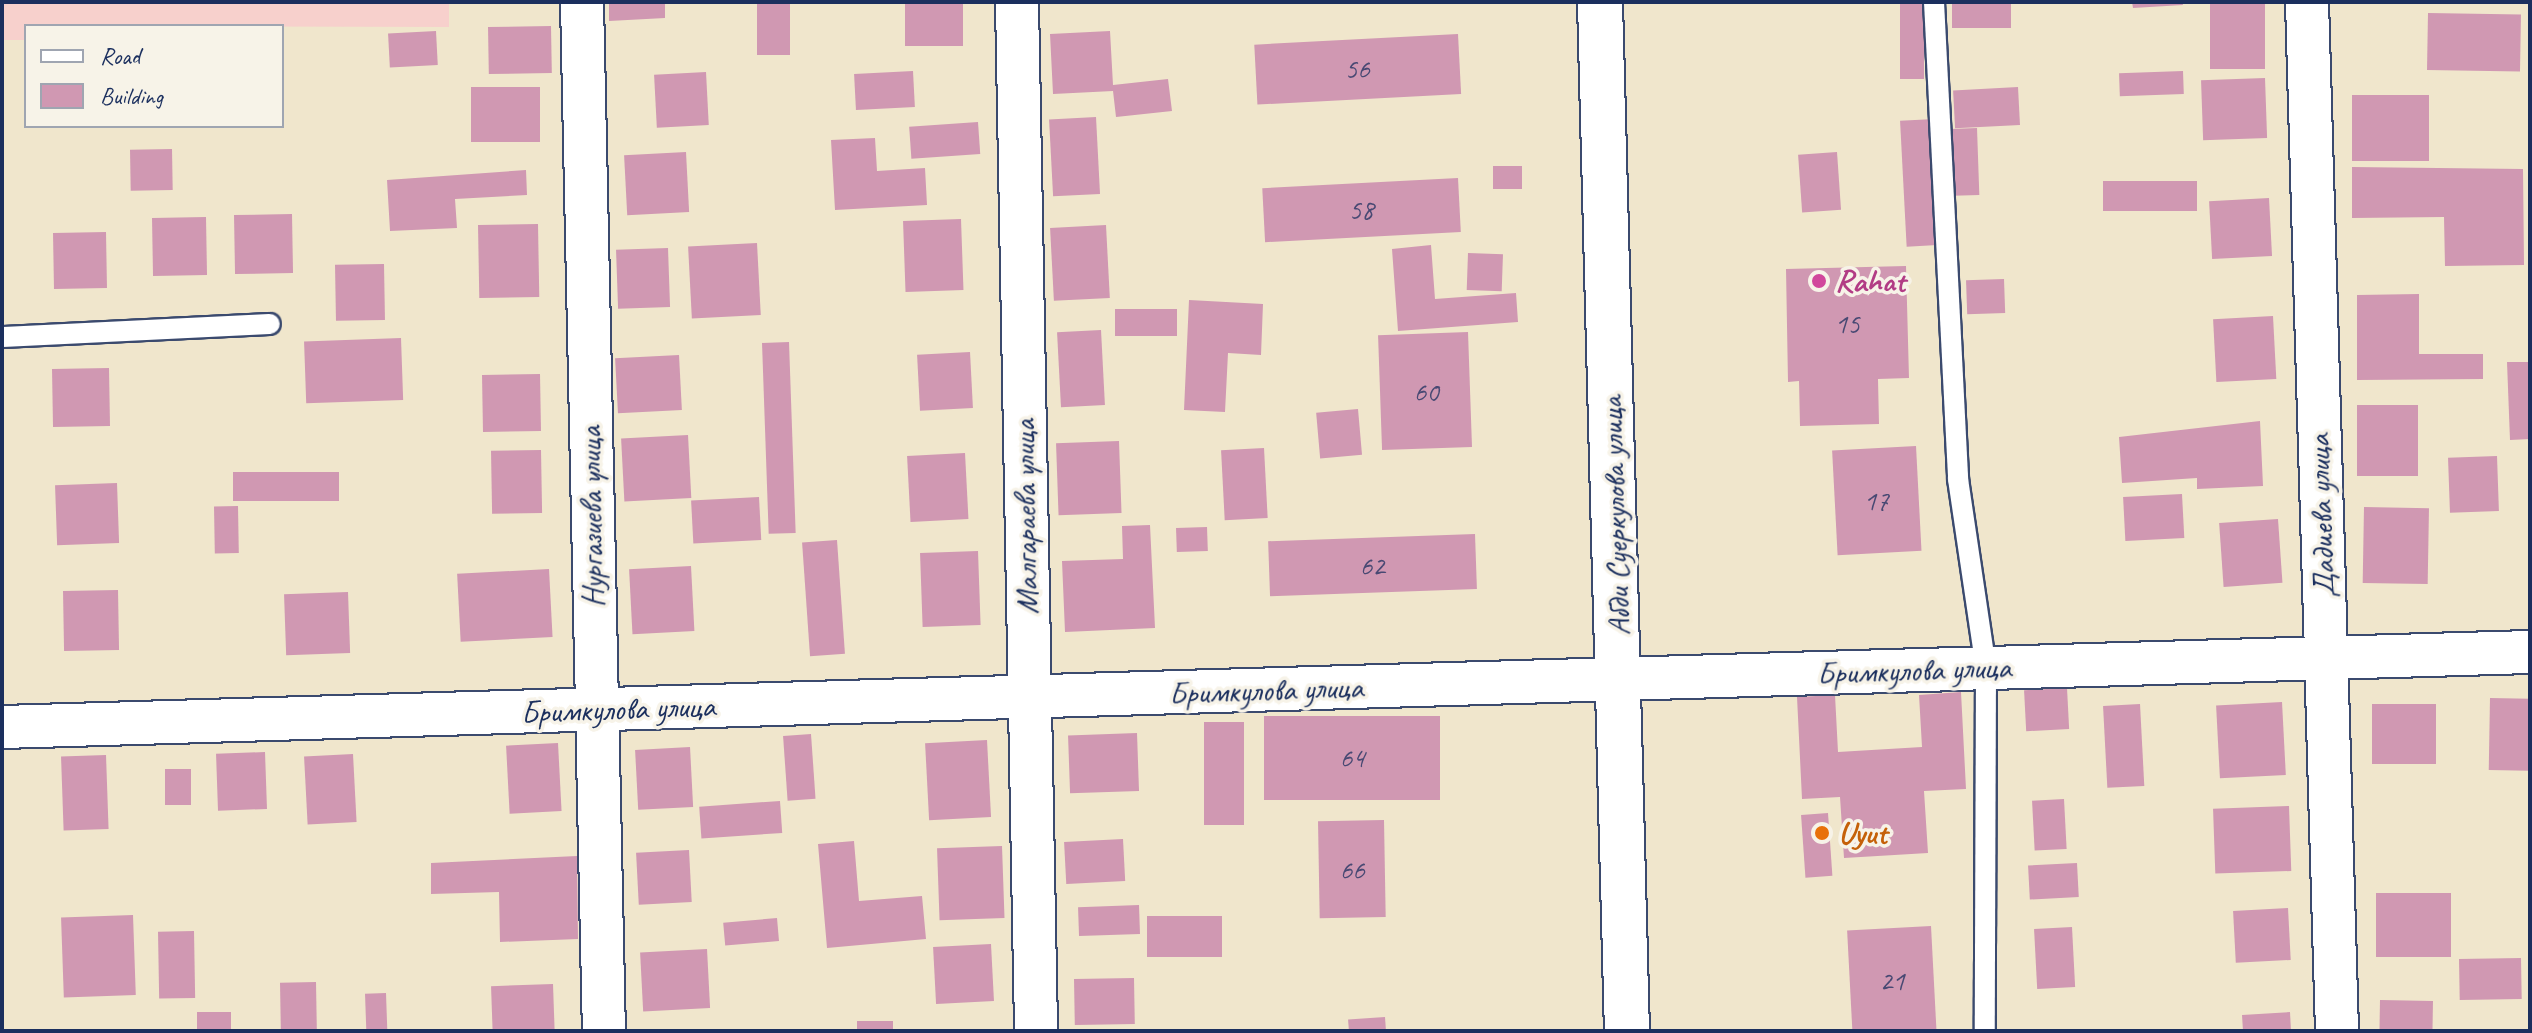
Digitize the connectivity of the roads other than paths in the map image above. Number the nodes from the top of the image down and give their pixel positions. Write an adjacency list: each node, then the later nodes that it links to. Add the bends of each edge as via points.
1 (582, 2): 13 (street, Нургазиева улица)
2 (1017, 2): 12 (street, Малгараева улица)
3 (1600, 2): 11 (street, Абди Суеркулова улица)
4 (1934, 2): 10 (lane, via 1958,479)
5 (2307, 2): 9 (street, Дадиева улица)
6 (270, 324): 7 (lane)
7 (2, 337)
8 (2530, 652): 9 (street, Бримкулова улица)
9 (2326, 658): 10 (street, Бримкулова улица); 19 (street, Дадиева улица)
10 (1986, 669): 11 (street, Бримкулова улица); 18 (lane)
11 (1621, 681): 12 (street, Бримкулова улица); 17 (street, Абди Суеркулова улица)
12 (1029, 698): 13 (street, Бримкулова улица); 16 (street, Малгараева улица)
13 (595, 710): 14 (street, Бримкулова улица); 15 (street, Нургазиева улица)
14 (2, 727)
15 (604, 1031)
16 (1036, 1031)
17 (1627, 1031)
18 (1985, 1031)
19 (2337, 1031)

